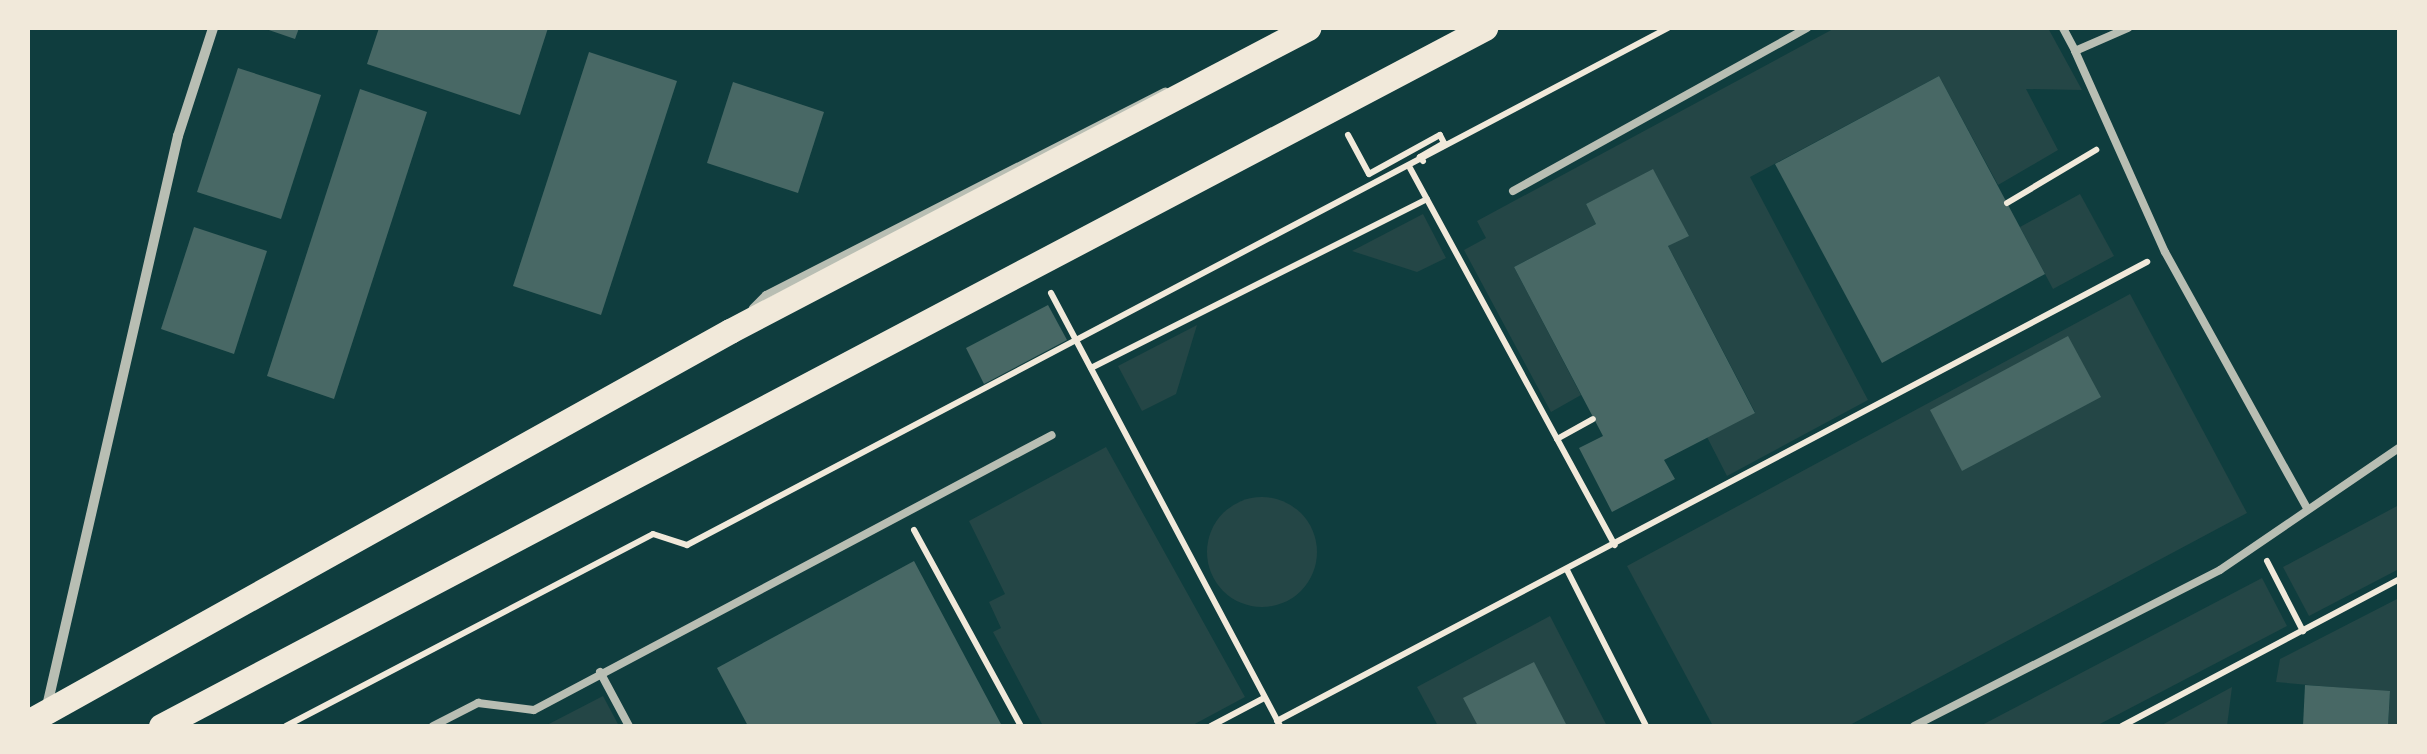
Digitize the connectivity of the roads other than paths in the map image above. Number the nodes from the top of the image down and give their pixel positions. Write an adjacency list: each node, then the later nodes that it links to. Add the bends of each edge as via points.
1 (213, 28): 13 (street, via 178,136)
2 (1308, 28): 13 (main road, via 730,331)
3 (1485, 28): 14 (main road)
4 (1807, 28): 8 (lane)
5 (2063, 28): 7 (lane)
6 (2128, 28): 7 (lane)
7 (2076, 52): 11 (lane, via 2165,252)
8 (1513, 191)
9 (1052, 435): 12 (lane)
10 (2400, 447): 11 (lane)
11 (2307, 508): 17 (lane, via 2220,570)
12 (600, 672): 15 (lane, via 534,710 478,703); 16 (lane)
13 (36, 717)
14 (160, 726)
15 (433, 726)
16 (628, 726)
17 (1914, 726)

